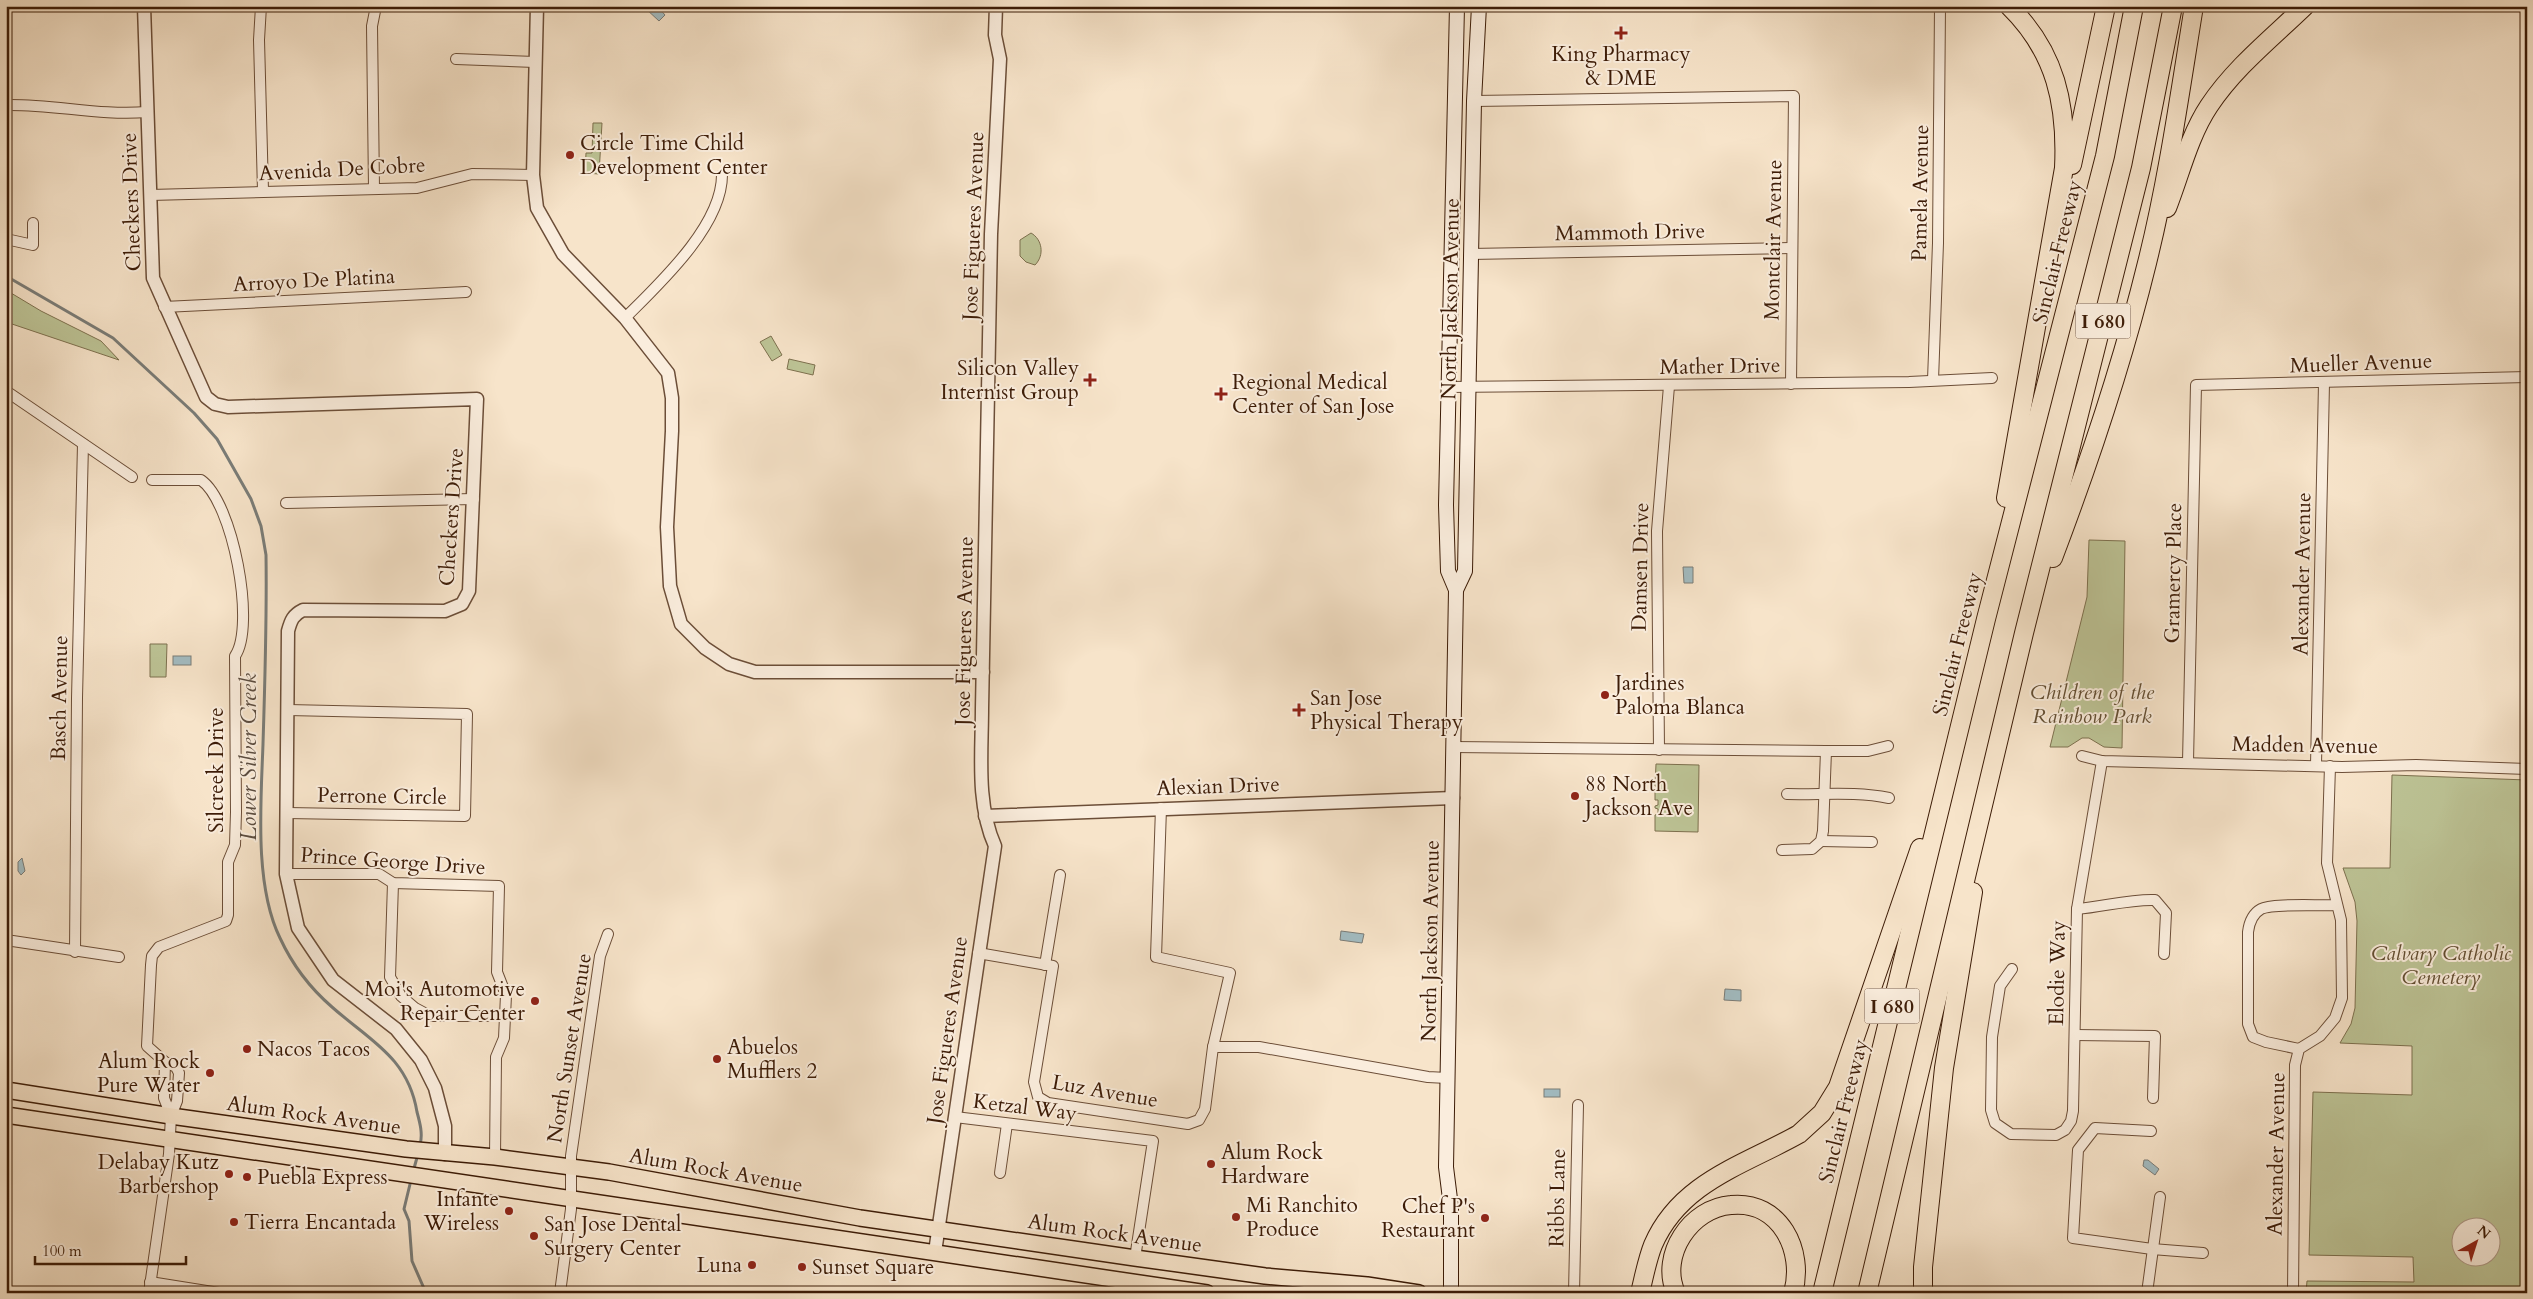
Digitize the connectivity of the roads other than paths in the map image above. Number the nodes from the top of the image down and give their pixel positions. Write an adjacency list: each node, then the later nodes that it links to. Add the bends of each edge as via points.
1 (144, 6): 20 (street, Checkers Drive)
2 (261, 6): 25 (street)
3 (376, 6): 24 (street, via 372,26)
4 (536, 6): 16 (street)
5 (996, 6): 54 (street, Jose Figueres Avenue, via 995,35 1000,59 991,234)
6 (1457, 6): 17 (main road, North Jackson Avenue)
7 (1479, 6): 18 (main road, North Jackson Avenue)
8 (1940, 6): 38 (street, Pamela Avenue)
9 (2009, 6): 27 (highway, via 2046,56 2058,84 2064,110 2064,168)
10 (2106, 6): 27 (highway, via 2074,160)
11 (2134, 6): 52 (highway, Sinclair Freeway / I 680, via 2105,156)
12 (2173, 6): 53 (highway, I 680, via 2141,168)
13 (2194, 6): 32 (highway)
14 (2305, 6): 32 (highway, via 2242,66 2208,107 2195,132)
15 (456, 59): 16 (street)
16 (535, 62): 22 (street)
17 (1454, 92): 21 (main road, via 1463,101); 43 (main road, North Jackson Avenue)
18 (1474, 101): 21 (main road, North Jackson Avenue); 30 (street, Montclair Avenue, via 1794,96)
19 (6, 105): 20 (street, via 37,105 96,113)
20 (147, 112): 26 (street, Checkers Drive)
21 (1473, 130): 31 (main road, North Jackson Avenue)
22 (533, 175): 24 (street, Avenida De Cobre, via 472,174 417,188); 35 (street, via 538,208 563,254)
23 (722, 175): 35 (street, via 722,190 709,218 678,264)
24 (374, 189): 25 (street, Avenida De Cobre)
25 (263, 191): 26 (street, Avenida De Cobre)
26 (150, 195): 34 (street, Checkers Drive, via 153,278)
27 (2056, 210): 52 (highway)
28 (33, 223): 29 (street, via 33,245)
29 (6, 239)
30 (1791, 248): 31 (street, Mammoth Drive); 40 (street, Montclair Avenue)
31 (1470, 254): 44 (main road, North Jackson Avenue)
32 (2147, 263): 53 (highway, via 2122,356 2070,512)
33 (466, 292): 34 (street, Arroyo De Platina)
34 (164, 307): 49 (street, Checkers Drive, via 206,397 215,404 228,407 477,400)
35 (625, 318): 54 (street, via 668,373 672,398 666,527 670,586 681,624 705,648 729,664 755,672)
36 (2527, 377): 39 (street, Mueller Avenue)
37 (1992, 378): 38 (street, Mather Drive)
38 (1933, 380): 40 (street, Mather Drive)
39 (2324, 383): 41 (street, Mueller Avenue); 65 (street, Alexander Avenue)
40 (1791, 384): 42 (street, Mather Drive)
41 (2196, 385): 64 (street, Gramercy Place)
42 (1669, 386): 44 (street, Mather Drive); 59 (street, Damsen Drive, via 1657,530)
43 (1448, 387): 44 (street, Mather Drive); 51 (main road, North Jackson Avenue, via 1448,571)
44 (1468, 388): 51 (main road, North Jackson Avenue, via 1465,571)
45 (6, 391): 46 (street)
46 (84, 444): 47 (street); 85 (street, Basch Avenue)
47 (132, 477)
48 (152, 480): 95 (street, Silcreek Drive, via 201,480 214,494 235,544 242,600 241,648 235,656 236,812 235,845 228,862 228,915 226,921 159,947 152,956 146,1046)
49 (474, 499): 50 (street); 55 (street, Checkers Drive, via 469,591 462,604 444,611 314,608 296,614 288,631)
50 (286, 503)
51 (1456, 590): 58 (main road, North Jackson Avenue)
52 (1986, 619): 56 (highway, Sinclair Freeway / I 680)
53 (2024, 633): 61 (highway, I 680)
54 (983, 672): 74 (street, Jose Figueres Avenue, via 982,784)
55 (288, 710): 73 (street, Checkers Drive); 73 (street, Perrone Circle, via 467,714 465,816)
56 (1960, 726): 119 (highway, Sinclair Freeway / I 680); 126 (highway, via 1849,1059 1830,1101 1812,1124 1799,1134 1712,1178 1681,1203 1664,1224 1653,1246)
57 (1888, 746): 60 (street, via 1868,751)
58 (1453, 747): 59 (street); 70 (main road, North Jackson Avenue)
59 (1659, 750): 60 (street)
60 (1826, 751): 69 (street)
61 (1995, 755): 115 (highway, I 680); 131 (highway, via 1944,1068)
62 (2082, 756): 63 (street, Madden Avenue)
63 (2102, 761): 64 (street, Madden Avenue); 82 (street, Elodie Way)
64 (2188, 762): 65 (street, Madden Avenue)
65 (2316, 765): 66 (street, Madden Avenue)
66 (2330, 766): 67 (street, Madden Avenue); 81 (street, Alexander Avenue, via 2328,863)
67 (2527, 769)
68 (1787, 794): 69 (street)
69 (1824, 796): 71 (street, via 1866,793); 75 (street)
70 (1452, 798): 72 (street, Alexian Drive); 96 (main road, North Jackson Avenue)
71 (1889, 798)
72 (1161, 808): 74 (street, Alexian Drive); 93 (street, Luz Avenue, via 1156,957 1230,973)
73 (288, 813): 78 (street, Checkers Drive)
74 (985, 816): 86 (street, Jose Figueres Avenue, via 995,846)
75 (1821, 841): 76 (street); 77 (street, via 1812,849)
76 (1872, 842)
77 (1782, 850)
78 (286, 874): 80 (street, Prince George Drive, via 379,874); 106 (street, Checkers Drive, via 298,928 333,980 396,1028 421,1060 435,1088 444,1120)
79 (1060, 875): 89 (street, Luz Avenue)
80 (393, 883): 91 (street, via 390,977 401,996 430,1016); 91 (street, Prince George Drive, via 499,886 497,972 506,995)
81 (2336, 905): 94 (street, Alexander Avenue, via 2341,920 2342,998 2334,1018 2320,1036); 94 (street, via 2274,906 2260,909 2250,920 2248,1024 2253,1037)
82 (2076, 909): 87 (street, via 2155,900 2166,913); 92 (street, Elodie Way)
83 (608, 934): 108 (street, North Sunset Avenue, via 600,956)
84 (6, 940): 85 (street)
85 (75, 952): 88 (street)
86 (978, 952): 89 (street); 102 (street, Jose Figueres Avenue)
87 (2164, 954)
88 (119, 957)
89 (1045, 965): 93 (street, Luz Avenue, via 1053,966 1034,1082 1038,1097 1048,1103 1188,1124 1199,1120 1205,1109)
90 (2012, 969): 92 (street, Elodie Way, via 2000,986 1992,1037 1991,1110 1995,1122 2011,1134 2056,1135 2065,1130 2071,1121)
91 (505, 1016): 107 (street, via 504,1038 496,1057)
92 (2075, 1035): 98 (street, via 2155,1036)
93 (1213, 1047): 96 (street, via 1259,1047)
94 (2299, 1049): 133 (street, Alexander Avenue, via 2295,1065)
95 (165, 1062): 101 (street, via 164,1098); 101 (street, Silcreek Drive, via 176,1067 179,1073 178,1100)
96 (1447, 1078): 124 (main road, North Jackson Avenue)
97 (6, 1090): 101 (main road, Alum Rock Avenue)
98 (2153, 1098)
99 (1578, 1105): 125 (street, Ribbs Lane)
100 (6, 1115): 105 (main road, Alum Rock Avenue)
101 (171, 1116): 105 (street); 106 (main road, Alum Rock Avenue)
102 (955, 1117): 103 (street, Ketzal Way); 112 (street, Jose Figueres Avenue)
103 (1007, 1124): 109 (street); 117 (street, Ketzal Way, via 1153,1141)
104 (2151, 1131): 113 (street, via 2095,1128 2078,1150 2072,1238)
105 (170, 1138): 111 (main road, Alum Rock Avenue); 118 (street)
106 (439, 1153): 107 (main road, Alum Rock Avenue)
107 (495, 1156): 108 (main road, Alum Rock Avenue)
108 (570, 1168): 111 (street, North Sunset Avenue); 112 (main road, Alum Rock Avenue)
109 (1000, 1173)
110 (2160, 1197): 113 (street)
111 (570, 1199): 114 (main road, Alum Rock Avenue); 122 (street, North Sunset Avenue)
112 (938, 1229): 114 (street, Jose Figueres Avenue); 117 (main road, Alum Rock Avenue)
113 (2152, 1249): 116 (street); 132 (street)
114 (935, 1252): 120 (main road, Alum Rock Avenue)
115 (1876, 1253): 129 (highway, I 680); 130 (highway)
116 (2203, 1253)
117 (1135, 1258): 123 (main road, Alum Rock Avenue)
118 (149, 1287): 121 (street)
119 (1822, 1291)
120 (1201, 1292)
121 (219, 1293)
122 (560, 1293)
123 (1419, 1293)
124 (1450, 1293)
125 (1574, 1293)
126 (1640, 1293)
127 (1676, 1293): 128 (highway, via 1671,1264 1679,1240 1704,1215 1733,1205 1760,1210 1780,1225 1787,1235 1796,1257)
128 (1793, 1293)
129 (1867, 1293)
130 (1880, 1293)
131 (1923, 1293)
132 (2147, 1293)
133 (2293, 1293)

